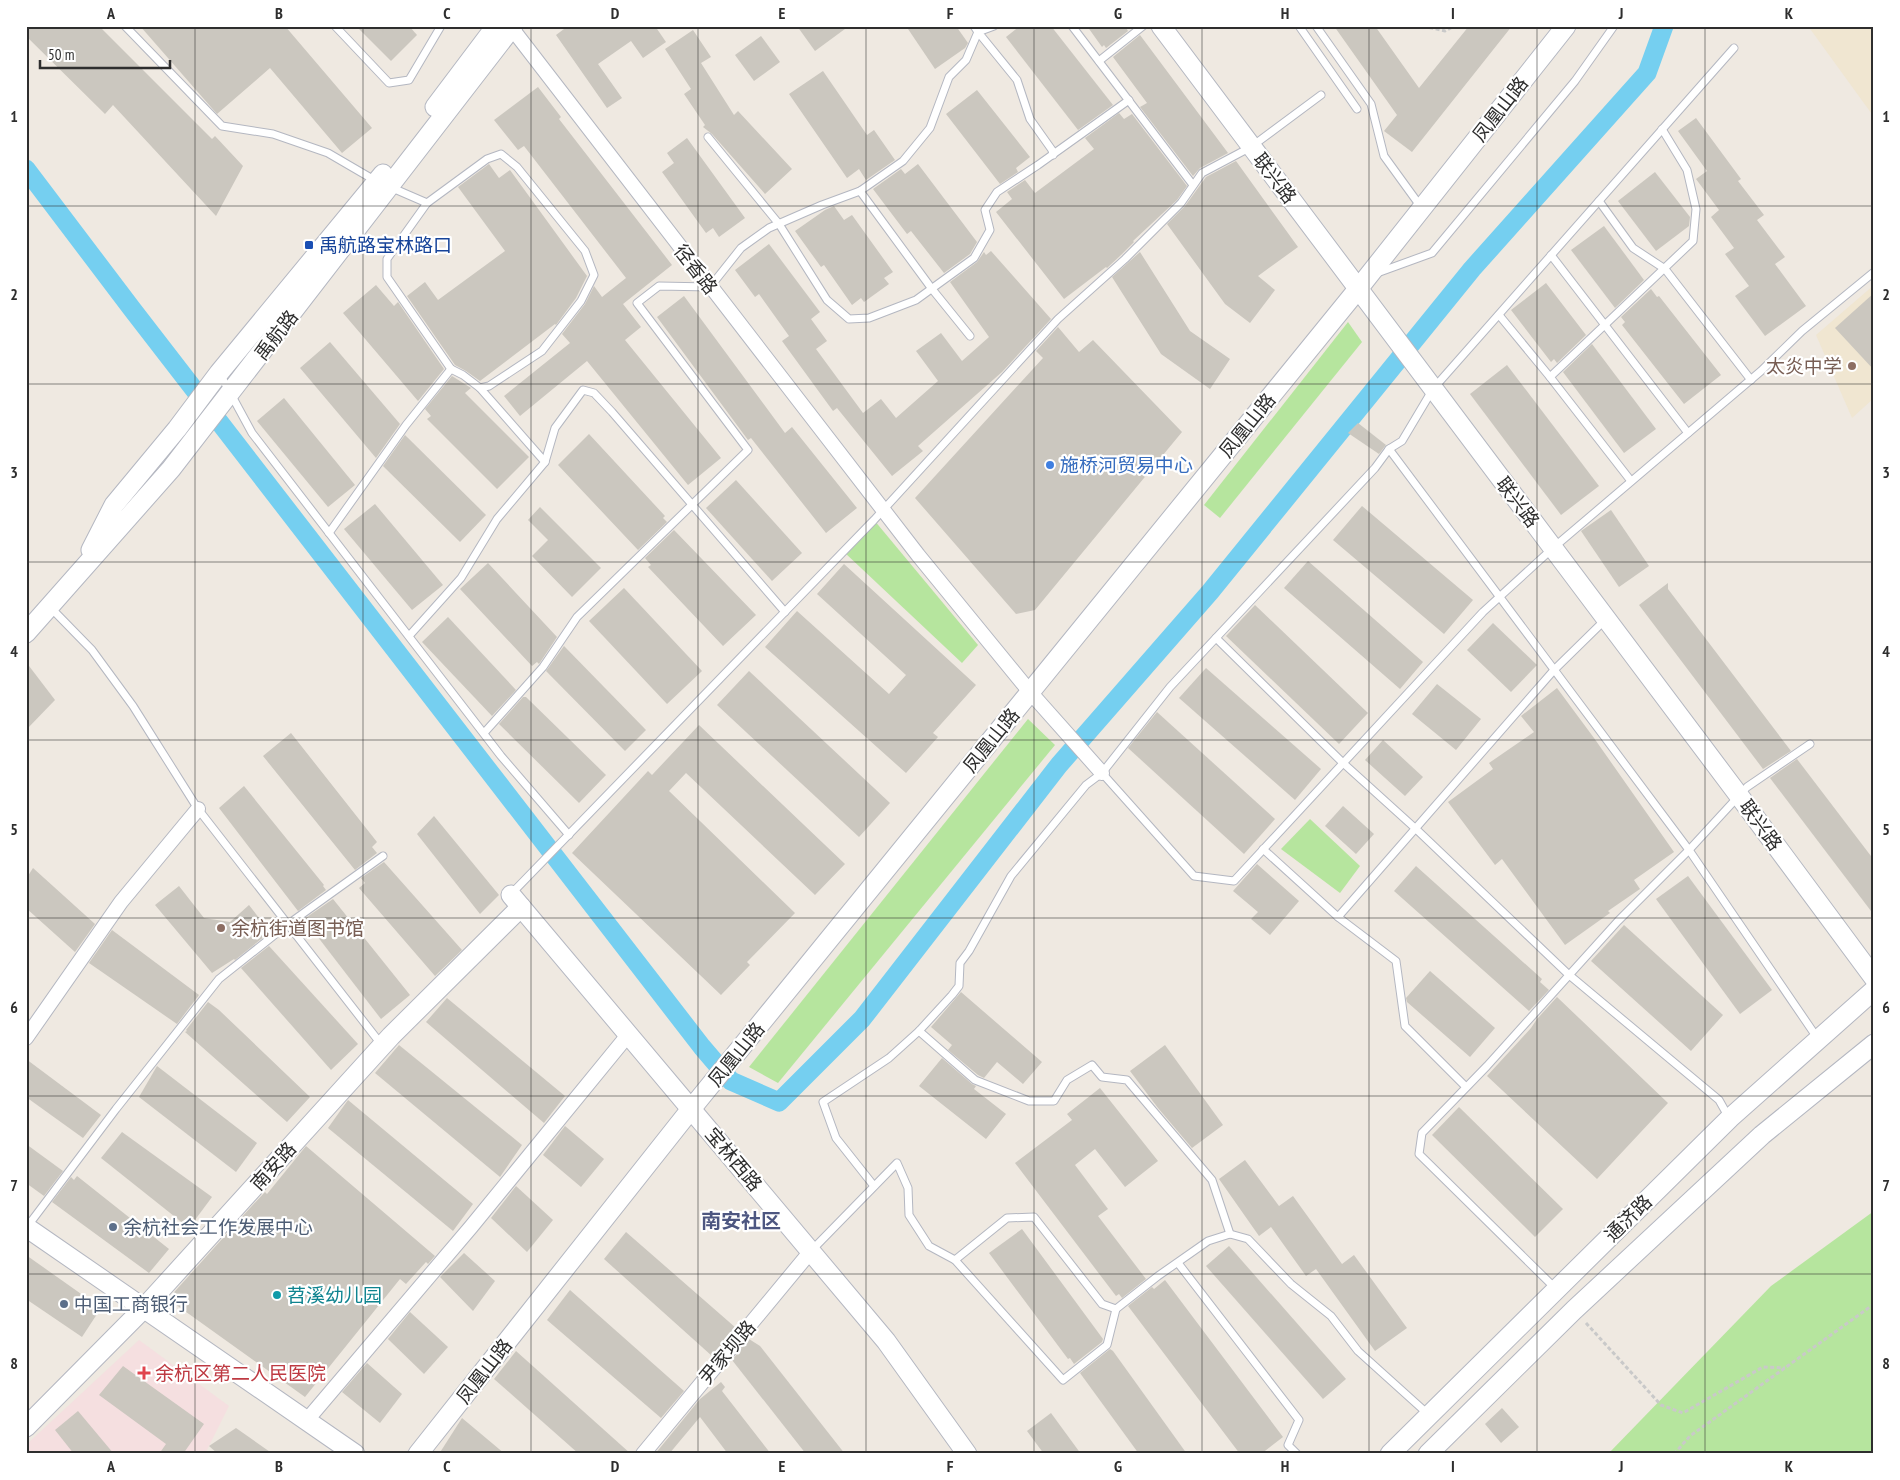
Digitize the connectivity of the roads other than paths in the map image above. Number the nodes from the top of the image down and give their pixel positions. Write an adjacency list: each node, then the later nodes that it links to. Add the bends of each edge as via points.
1 (125, 26): 23 (lane, via 222,126 273,134 328,153)
2 (335, 26): 3 (lane, via 389,83 409,80)
3 (441, 26)
4 (994, 26): 13 (lane)
5 (1072, 26): 15 (lane)
6 (1143, 26): 15 (lane)
7 (1161, 26): 21 (street, 联兴路)
8 (1299, 26): 18 (lane)
9 (1316, 26): 28 (lane, via 1371,104 1384,156)
10 (1566, 26): 28 (street, 凤凰山路)
11 (1614, 26): 33 (lane, via 1575,80 1432,253)
12 (507, 27): 23 (street, 禹航路); 34 (street, 径香路)
13 (976, 29): 22 (lane, via 1017,80 1030,119); 25 (lane, via 966,60 949,77 930,128 903,161)
14 (1734, 48): 19 (lane)
15 (1099, 61): 17 (lane)
16 (1322, 95): 21 (lane)
17 (1129, 100): 22 (lane); 24 (lane)
18 (1357, 109)
19 (1662, 129): 26 (lane); 31 (lane, via 1687,170 1696,209 1693,241)
20 (708, 137): 29 (lane)
21 (1251, 147): 24 (lane, via 1202,173); 33 (street, 联兴路)
22 (1053, 155): 35 (lane, via 997,192 985,210 990,230 974,258)
23 (384, 184): 27 (lane); 40 (street, 禹航路); 45 (street, 禹航路)
24 (1194, 185): 51 (lane, via 1125,259 1058,319)
25 (860, 191): 29 (lane); 35 (lane)
26 (1599, 201): 30 (lane); 31 (lane, via 1633,248)
27 (427, 204): 39 (lane, via 387,259 387,277); 44 (lane, via 487,159 501,154 517,167 585,251 594,275 581,301 542,351 489,386)
28 (1422, 209): 33 (street, 凤凰山路)
29 (779, 224): 34 (lane, via 741,248); 35 (lane, via 828,300 849,319 869,318 916,300)
30 (1551, 255): 36 (lane); 37 (lane)
31 (1665, 268): 37 (lane); 42 (lane)
32 (1874, 272): 42 (lane, via 1802,331)
33 (1363, 282): 43 (street, 联兴路, via 1382,321); 63 (street, 凤凰山路)
34 (710, 287): 50 (lane, via 659,286 637,303 748,450); 51 (street, 径香路)
35 (932, 289): 38 (lane)
36 (1499, 315): 41 (lane); 43 (lane)
37 (1606, 325): 41 (lane); 46 (lane)
38 (970, 336)
39 (450, 368): 44 (lane); 52 (lane)
40 (216, 377): 45 (lane); 57 (street, 禹航路, via 114,504 86,559 42,609)
41 (1550, 377): 49 (lane)
42 (1751, 380): 46 (lane)
43 (1431, 386): 47 (lane, via 1402,441); 53 (street, 联兴路)
44 (480, 388): 48 (lane)
45 (229, 395): 52 (lane, via 252,433); 55 (street, 禹航路, via 171,469)
46 (1688, 433): 49 (lane)
47 (1389, 449): 54 (lane); 61 (lane, via 1375,468)
48 (545, 462): 50 (lane, via 554,428 583,390 594,393); 60 (lane, via 497,519 461,578)
49 (1631, 482): 53 (lane)
50 (693, 504): 56 (lane); 64 (lane, via 577,617 543,667)
51 (883, 511): 56 (lane); 63 (street, 径香路)
52 (329, 533): 60 (lane)
53 (1553, 548): 54 (lane); 58 (street, 联兴路)
54 (1499, 598): 62 (lane); 66 (lane)
55 (49, 607): 59 (street, 禹航路); 69 (lane, via 92,650 133,706)
56 (785, 612): 71 (lane)
57 (26, 618)
58 (1606, 619): 62 (lane); 68 (street, 联兴路)
59 (26, 633)
60 (409, 636): 64 (lane)
61 (1216, 638): 66 (lane); 67 (lane, via 1170,687)
62 (1554, 670): 70 (lane); 73 (lane)
63 (1030, 692): 67 (street, 径香路); 88 (street, 凤凰山路)
64 (484, 733): 71 (lane)
65 (1810, 744): 68 (lane, via 1747,787)
66 (1343, 763): 70 (lane); 72 (lane)
67 (1102, 773): 72 (lane, via 1194,876 1234,880); 81 (lane, via 1086,786 1011,876 960,963 959,986)
68 (1740, 797): 73 (lane); 79 (street, 联兴路)
69 (198, 809): 77 (lane); 83 (street, via 121,902)
70 (1416, 829): 76 (lane); 78 (lane)
71 (569, 835): 75 (lane, via 542,863)
72 (1263, 850): 76 (lane)
73 (1689, 850): 78 (lane); 84 (lane)
74 (383, 856): 77 (lane)
75 (516, 901): 82 (street, 宝林西路); 86 (street, 南安路)
76 (1338, 916): 87 (lane, via 1396,961 1405,1026)
77 (287, 925): 86 (lane); 91 (lane, via 219,979)
78 (1568, 974): 87 (lane); 89 (lane, via 1719,1100)
79 (1874, 978)
80 (1874, 990): 84 (street, 通济路)
81 (919, 1031): 90 (lane, via 889,1058 823,1102 836,1138); 92 (lane, via 975,1080 1029,1100 1054,1102 1067,1080 1092,1065 1102,1076 1128,1080 1212,1180)
82 (628, 1034): 88 (street, 宝林西路); 100 (street)
83 (26, 1038)
84 (1818, 1040): 89 (street, 通济路)
85 (1874, 1044): 108 (street, 通济路, via 1762,1135 1574,1310)
86 (382, 1046): 97 (street, 南安路)
87 (1466, 1087): 96 (lane, via 1422,1133 1419,1154)
88 (691, 1109): 93 (street, 宝林西路); 103 (street, 凤凰山路)
89 (1730, 1118): 96 (street, 通济路)
90 (874, 1186): 93 (lane); 94 (lane, via 897,1164 908,1188 909,1215 929,1246)
91 (26, 1228): 97 (street)
92 (1230, 1234): 95 (lane, via 1208,1241); 99 (lane, via 1248,1239 1291,1284 1331,1316 1358,1351)
93 (811, 1251): 104 (street, 尹家坝路); 105 (street, 宝林西路, via 886,1341)
94 (955, 1260): 98 (lane, via 1007,1218 1034,1217 1102,1304); 98 (lane, via 1063,1380 1107,1345)
95 (1178, 1263): 98 (lane); 106 (lane, via 1299,1420 1288,1445)
96 (1556, 1289): 99 (street, 通济路)
97 (144, 1308): 100 (street); 101 (street, 南安路)
98 (1116, 1309)
99 (1430, 1415): 107 (street, 通济路)
100 (307, 1420): 102 (street)
101 (26, 1427)
102 (355, 1454)
103 (418, 1454)
104 (643, 1454)
105 (968, 1454)
106 (1296, 1454)
107 (1390, 1454)
108 (1428, 1454)

